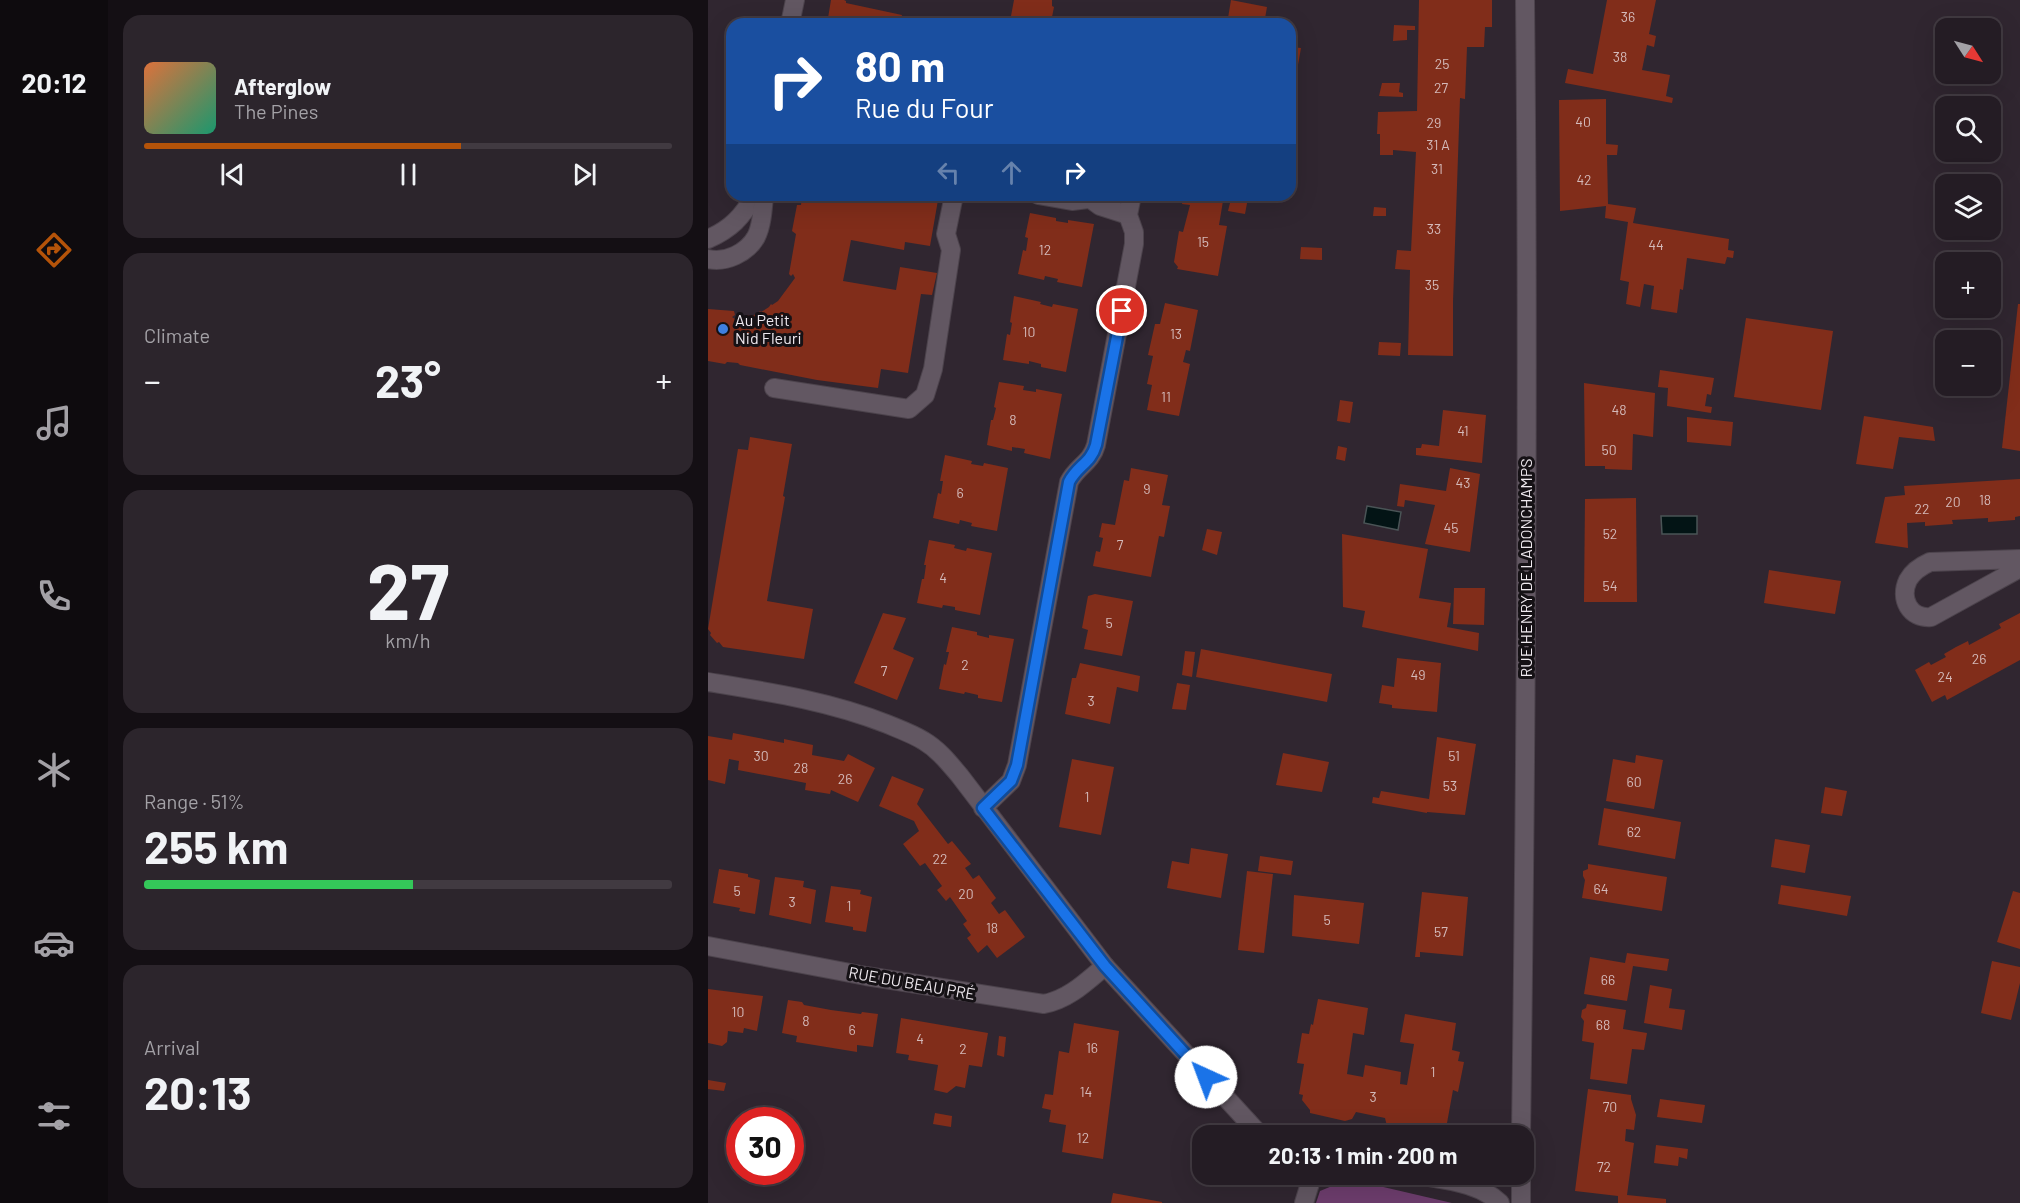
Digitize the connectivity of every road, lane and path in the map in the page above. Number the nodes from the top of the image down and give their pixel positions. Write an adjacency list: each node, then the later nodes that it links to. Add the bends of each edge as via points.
1 (795, 0): 3 (street)
2 (1525, 0): 20 (street, RUE HENRY DE LADONCHAMPS, via 1527,383)
3 (791, 18)
4 (751, 201): 10 (street, via 726,230)
5 (763, 201): 11 (street, via 757,236 735,256)
6 (953, 201): 12 (street, via 946,234 951,250 933,369 925,395 909,409)
7 (1092, 201): 9 (street)
8 (1131, 201): 9 (street)
9 (1128, 215): 16 (street, via 1134,244 1096,445 1092,458 1069,482 1017,765 1011,781)
10 (710, 238)
11 (712, 260)
12 (774, 388)
13 (2020, 559): 14 (street, via 1930,562 1908,580 1907,605 1922,618 1931,617)
14 (2020, 568)
15 (708, 682): 16 (street, via 827,704 903,730 943,755)
16 (983, 808): 18 (street)
17 (708, 946): 18 (street, RUE DU BEAU PRÉ, via 1044,1004 1069,995)
18 (1105, 966): 19 (street)
19 (1251, 1125)
20 (1520, 1125)
21 (1309, 1185): 24 (street)
22 (1467, 1185): 25 (street, via 1492,1195)
23 (1521, 1185): 26 (street)
24 (1304, 1203)
25 (1500, 1203)
26 (1521, 1203)

